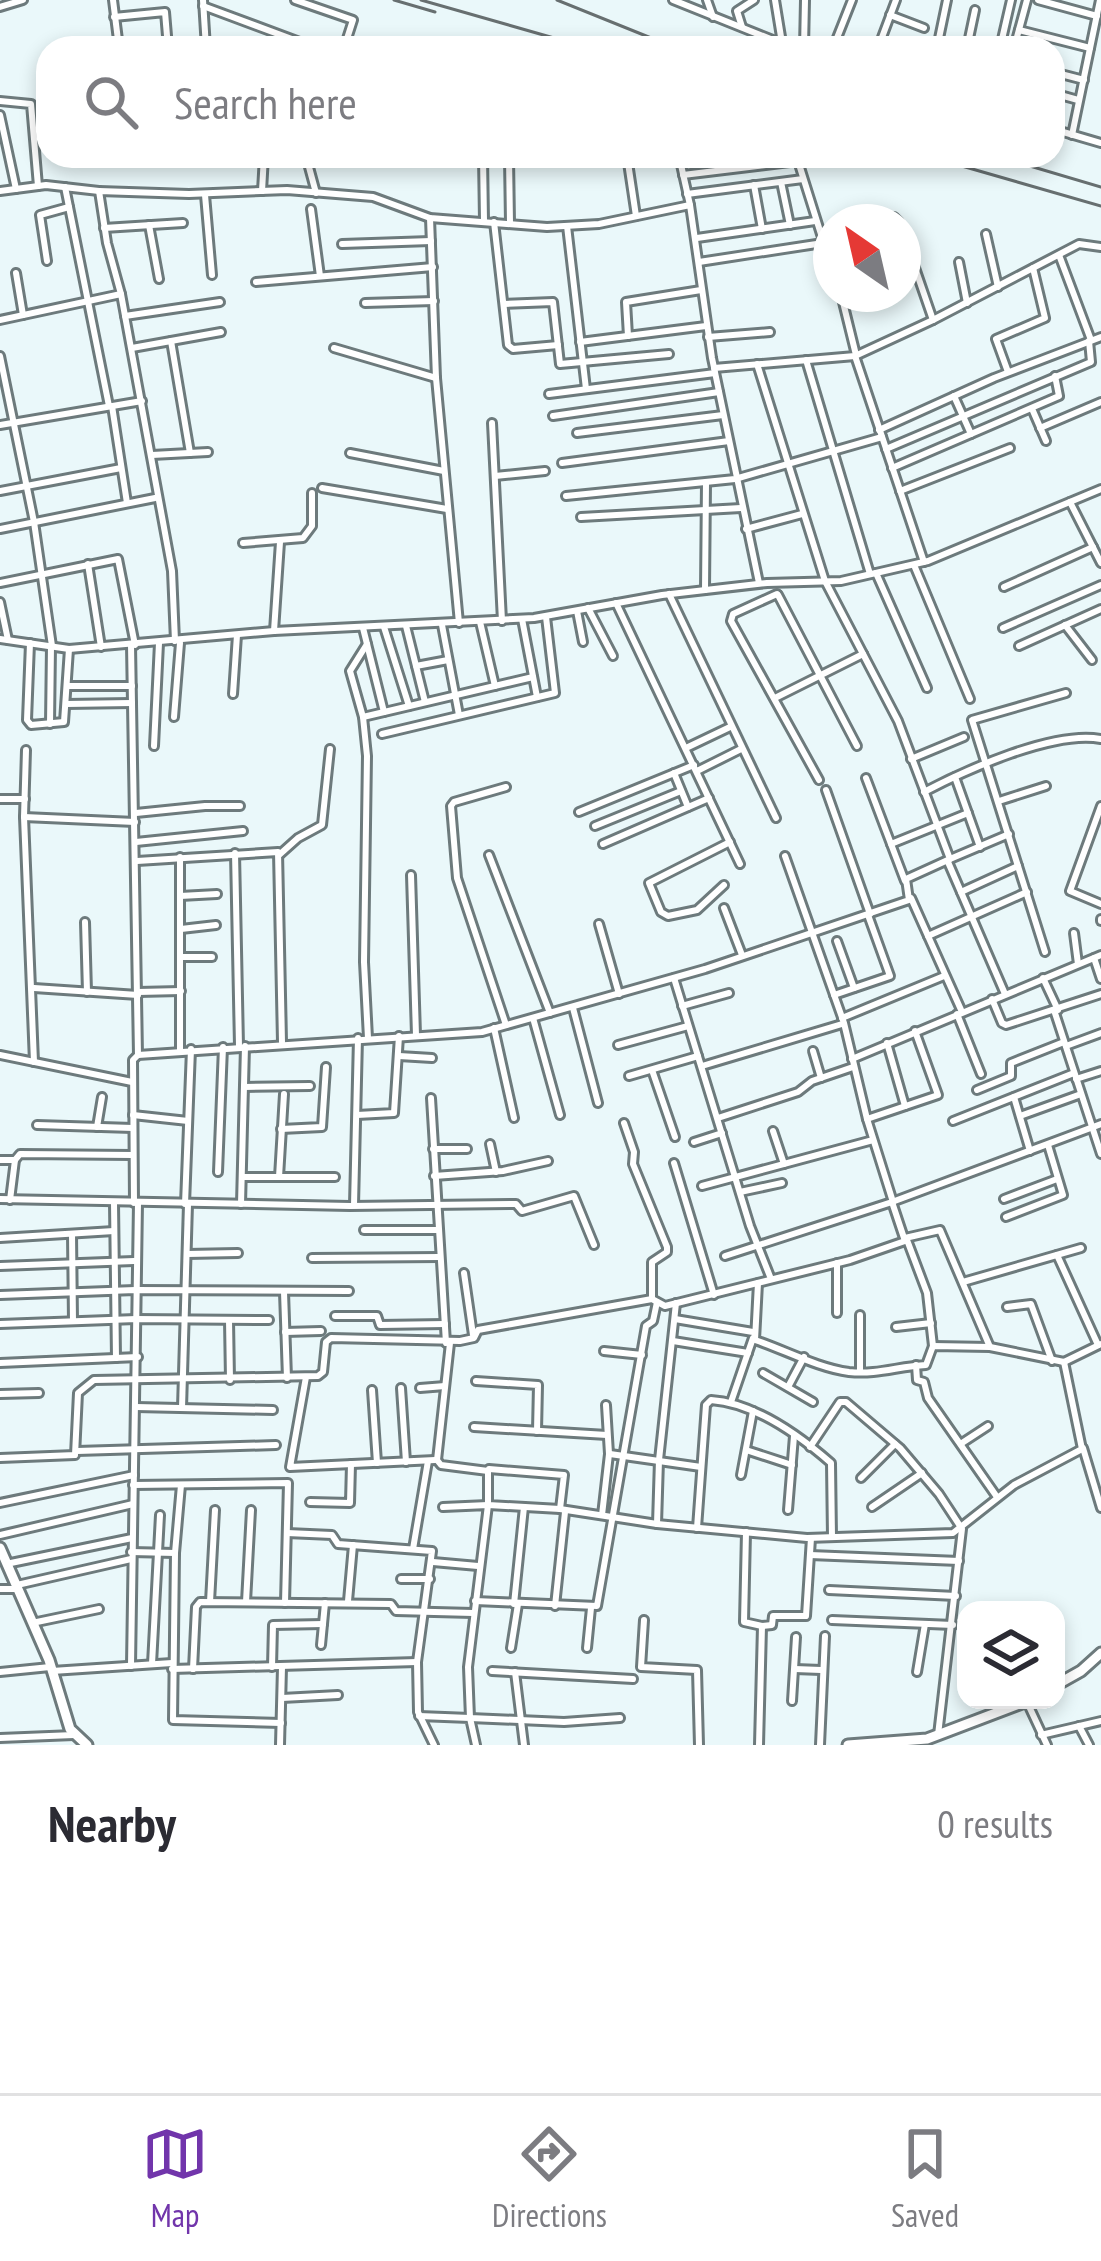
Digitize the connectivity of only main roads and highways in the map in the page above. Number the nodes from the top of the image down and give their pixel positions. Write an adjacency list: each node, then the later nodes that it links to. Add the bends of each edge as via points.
1 (0, 1548): 6 (main road, via 66,1720)
2 (1101, 1653): 3 (main road)
3 (1065, 1676)
4 (1008, 1709): 5 (main road)
5 (934, 1739): 7 (main road)
6 (87, 1745)
7 (848, 1745)

